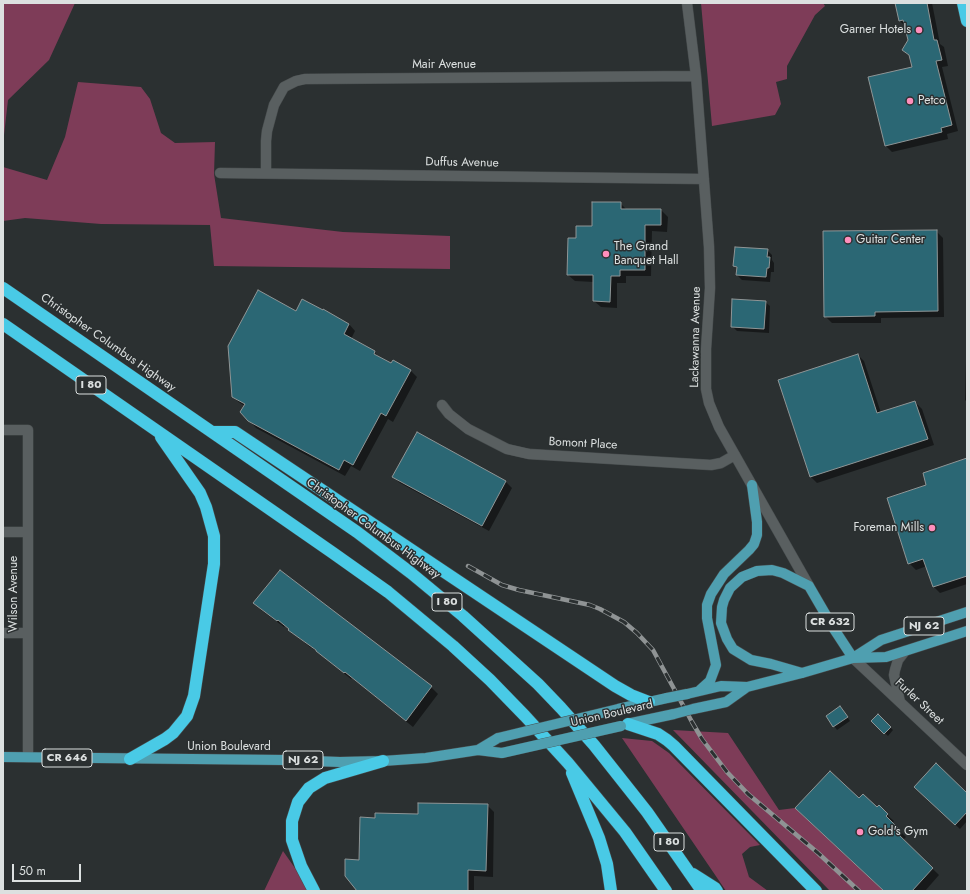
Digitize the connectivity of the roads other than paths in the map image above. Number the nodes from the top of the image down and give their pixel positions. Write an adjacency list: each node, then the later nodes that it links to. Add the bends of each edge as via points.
1 (687, 3): 4 (street, Lackawanna Avenue / CR 632)
2 (963, 3): 3 (highway)
3 (967, 21)
4 (696, 76): 6 (street, Mair Avenue, via 301,80 284,87 274,105 267,131); 7 (street, Lackawanna Avenue / CR 632)
5 (220, 173): 6 (street, Duffus Avenue)
6 (266, 173): 7 (street, Duffus Avenue)
7 (704, 180): 14 (street, Lackawanna Avenue / CR 632, via 710,288 706,389 716,420)
8 (3, 288): 13 (highway, Christopher Columbus Highway / I 80)
9 (3, 324): 12 (highway, I 80)
10 (442, 405): 14 (street, Bomont Place, via 468,429 507,449 529,454 711,465)
11 (3, 430): 17 (street, Wilson Avenue, via 28,430)
12 (156, 430): 34 (highway, via 200,493 214,536 214,564 194,696 187,716 174,733); 36 (highway, I 80, via 334,553 414,613 490,680)
13 (212, 432): 28 (highway, via 235,432 615,686); 38 (highway, Christopher Columbus Highway / I 80, via 384,552 438,594 498,647 561,708 594,745 647,812)
14 (735, 456): 15 (street, Lackawanna Avenue / CR 632)
15 (752, 485): 18 (street, Lackawanna Avenue / CR 632); 27 (main road, via 757,535 754,544 724,574 711,594 707,618 716,666 710,681)
16 (3, 532): 17 (street)
17 (27, 532): 22 (street, Wilson Avenue)
18 (809, 586): 24 (main road, Lackawanna Avenue / CR 632); 25 (main road, via 777,571 752,572 730,588 720,618 722,629 733,649 751,660)
19 (967, 612): 24 (main road, Union Boulevard / NJ 62, via 881,640)
20 (967, 631): 23 (main road, Union Boulevard / NJ 62)
21 (3, 633): 22 (street)
22 (27, 633): 33 (street, Wilson Avenue)
23 (905, 651): 24 (main road, Union Boulevard / NJ 62, via 886,657); 29 (street, via 894,670)
24 (853, 658): 25 (main road, Union Boulevard / NJ 62); 29 (street, Furler Street)
25 (802, 673): 26 (main road, Union Boulevard / NJ 62)
26 (747, 687): 27 (main road, Union Boulevard / NJ 62, via 721,686); 30 (main road, Union Boulevard / NJ 62, bridge, via 726,702)
27 (698, 691): 28 (main road, Union Boulevard / NJ 62, bridge)
28 (649, 702): 31 (main road, Union Boulevard / NJ 62, bridge, via 498,738)
29 (900, 702): 37 (street, Furler Street)
30 (624, 725): 31 (main road, Union Boulevard / NJ 62, bridge, via 502,753); 44 (highway, via 658,734 674,746)
31 (478, 750): 35 (main road, Union Boulevard / NJ 62)
32 (3, 757): 33 (main road, Union Boulevard / CR 646)
33 (28, 757): 34 (main road, Union Boulevard / CR 646)
34 (130, 758): 35 (main road, Union Boulevard / NJ 62)
35 (384, 761): 39 (highway, via 321,780 309,788 298,802 292,821 292,840 301,866)
36 (568, 764): 40 (highway, via 599,838 607,864); 41 (highway, I 80, via 625,832)
37 (967, 765)
38 (690, 873): 42 (highway, Christopher Columbus Highway / I 80); 43 (highway)
39 (314, 891)
40 (611, 891)
41 (666, 891)
42 (702, 891)
43 (717, 891)
44 (816, 891)

